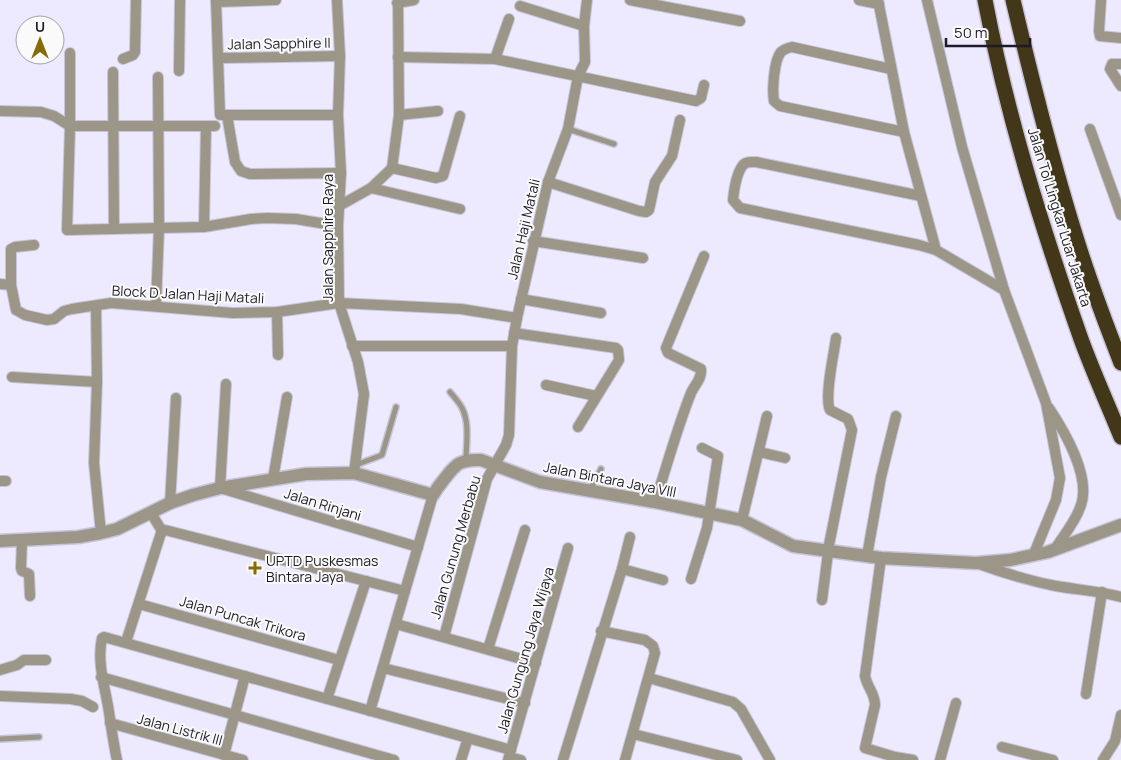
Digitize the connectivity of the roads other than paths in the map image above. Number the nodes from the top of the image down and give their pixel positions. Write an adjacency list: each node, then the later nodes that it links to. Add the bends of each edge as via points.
1 (136, 0): 24 (street, via 135,52)
2 (180, 0): 29 (street)
3 (276, 0): 13 (street)
4 (337, 0): 22 (street, Jalan Sapphire Raya)
5 (414, 0): 14 (street)
6 (587, 0): 19 (street, Jalan Haji Matali)
7 (630, 0): 18 (street)
8 (859, 0): 15 (street)
9 (927, 0): 68 (street, via 962,147)
10 (985, 0): 95 (highway, Jalan Tol Lingkar Luar Jakarta, via 1030,186 1082,341)
11 (1013, 0): 81 (highway, Jalan Tol Lingkar Luar Jakarta, via 1062,193)
12 (1101, 0): 20 (street, via 1100,36)
13 (216, 1): 25 (street)
14 (397, 1): 23 (street)
15 (878, 2): 28 (street)
16 (520, 6): 19 (street)
17 (510, 19): 26 (street)
18 (740, 21)
19 (584, 26): 31 (street, Jalan Haji Matali, via 584,62)
20 (1121, 38)
21 (70, 53): 42 (street)
22 (340, 56): 25 (street, Jalan Sapphire II); 37 (street, Jalan Sapphire Raya)
23 (398, 57): 26 (street); 39 (street)
24 (123, 58)
25 (218, 58): 38 (street, via 220,115)
26 (495, 58): 31 (street)
27 (1121, 64): 34 (street, via 1112,64 1110,69)
28 (891, 69): 47 (street); 47 (street, via 792,47 782,50 778,57 772,92 780,106)
29 (179, 71)
30 (113, 72): 43 (street)
31 (578, 76): 33 (street, via 696,101 701,98); 46 (street, Jalan Haji Matali)
32 (158, 77): 44 (street)
33 (704, 84)
34 (1121, 86)
35 (0, 111): 42 (street, via 41,112)
36 (438, 111): 39 (street)
37 (338, 114): 38 (street); 50 (street, Jalan Sapphire Raya)
38 (226, 115): 50 (street, via 235,162 241,171 250,174)
39 (399, 115): 49 (street)
40 (460, 116): 49 (street, via 443,176 436,178)
41 (680, 120): 51 (street, via 672,156 656,182 646,212)
42 (70, 126): 43 (street); 60 (street, via 67,230)
43 (112, 126): 44 (street); 60 (street)
44 (158, 126): 58 (street); 59 (street, via 210,126)
45 (1090, 129): 56 (street)
46 (568, 130): 48 (lane); 51 (street, Jalan Haji Matali)
47 (904, 132): 53 (street)
48 (614, 144)
49 (392, 168): 52 (street)
50 (341, 173): 54 (street, Jalan Sapphire Raya)
51 (548, 182): 61 (street, Jalan Haji Matali)
52 (371, 188): 54 (street); 55 (street)
53 (921, 196): 63 (street); 63 (street, via 749,162 740,170 734,200 740,208)
54 (339, 206): 57 (street, Jalan Sapphire Raya)
55 (460, 209)
56 (1121, 216)
57 (338, 226): 59 (street, via 267,218); 70 (street, Jalan Sapphire Raya)
58 (158, 228): 59 (street); 60 (street); 72 (street)
59 (204, 228)
60 (114, 230)
61 (533, 241): 65 (street); 69 (street, Jalan Haji Matali)
62 (34, 245): 67 (street, via 11,249)
63 (936, 250): 68 (street)
64 (704, 256): 109 (street, via 666,348 701,369 700,380 690,396)
65 (643, 258)
66 (0, 284): 67 (street)
67 (11, 285): 71 (street, Block D Jalan Haji Matali, via 16,310 40,319 54,319 64,311)
68 (1004, 290): 90 (street)
69 (521, 300): 74 (street); 75 (street, Jalan Haji Matali)
70 (339, 303): 73 (street, Block D Jalan Haji Matali); 75 (street, Block D Jalan Haji Matali, via 461,309); 78 (street, Jalan Sapphire Raya)
71 (96, 306): 72 (street, Block D Jalan Haji Matali, via 111,303); 83 (street)
72 (156, 306): 73 (street, Block D Jalan Haji Matali, via 213,312)
73 (277, 312): 80 (street)
74 (601, 314)
75 (517, 318): 76 (street, Jalan Haji Matali)
76 (514, 333): 79 (street, Jalan Haji Matali); 87 (street, via 616,348 620,353 619,360)
77 (836, 338): 124 (street, via 828,408 848,419 852,430)
78 (352, 346): 79 (street); 103 (street, Jalan Sapphire Raya, via 364,394)
79 (512, 346): 102 (street, Jalan Haji Matali, via 509,434)
80 (278, 355)
81 (1121, 363)
82 (12, 377): 83 (street)
83 (97, 382): 117 (street, via 94,463)
84 (226, 384): 106 (street)
85 (546, 385): 87 (street)
86 (450, 392): 101 (lane, via 465,415)
87 (596, 396): 94 (street)
88 (287, 397): 105 (street)
89 (176, 398): 110 (street)
90 (1046, 403): 96 (street); 98 (street)
91 (396, 406): 103 (lane, via 382,455)
92 (767, 416): 99 (street)
93 (896, 416): 125 (street)
94 (578, 427)
95 (1121, 437)
96 (1069, 444): 98 (street); 123 (street, via 1082,475 1083,496 1077,515)
97 (702, 448): 112 (street, via 718,456)
98 (1056, 448): 126 (street, via 1059,488)
99 (759, 452): 100 (street); 113 (street)
100 (785, 458)
101 (466, 461): 102 (street, Jalan Bintara Jaya VIII, via 481,460); 108 (street, via 450,470)
102 (493, 466): 107 (street, Jalan Bintara Jaya VIII, via 540,482); 141 (street, Jalan Gunung Merbabu)
103 (355, 469): 105 (street); 108 (street)
104 (601, 469): 107 (lane)
105 (273, 480): 106 (street)
106 (220, 488): 110 (street); 121 (street, Jalan Rinjani)
107 (590, 491): 109 (street, Jalan Bintara Jaya VIII)
108 (433, 496): 121 (street)
109 (655, 502): 112 (street, Jalan Bintara Jaya VIII)
110 (170, 503): 111 (street)
111 (151, 513): 116 (street); 117 (street)
112 (709, 514): 113 (street, Jalan Bintara Jaya VIII); 130 (street)
113 (742, 520): 124 (street, Jalan Bintara Jaya VIII, via 793,546)
114 (1118, 526): 123 (street, Jalan Bintara Jaya VIII)
115 (525, 530): 143 (street)
116 (162, 531): 132 (street); 138 (street)
117 (101, 533): 119 (street)
118 (630, 537): 129 (street)
119 (22, 540): 120 (street); 135 (street, via 21,568 29,574)
120 (0, 541)
121 (418, 546): 133 (street)
122 (568, 548): 146 (street, Jalan Gungung Jaya Wijaya)
123 (1055, 549): 126 (street, Jalan Bintara Jaya VIII)
124 (828, 550): 125 (street, Jalan Bintara Jaya VIII); 137 (street)
125 (867, 556): 127 (street, Jalan Bintara Jaya VIII)
126 (1033, 556): 128 (street, Jalan Bintara Jaya VIII)
127 (881, 558): 128 (street, Jalan Bintara Jaya VIII); 169 (street, via 865,676 875,705 865,748)
128 (976, 563): 134 (street, via 1056,586)
129 (622, 569): 131 (street); 140 (street)
130 (691, 579)
131 (663, 580)
132 (366, 581): 133 (street); 145 (street)
133 (405, 591): 139 (street)
134 (1102, 592): 136 (street); 152 (street)
135 (30, 596)
136 (1121, 597)
137 (822, 600)
138 (139, 604): 142 (street); 145 (street, Jalan Puncak Trikora)
139 (396, 624): 141 (street); 147 (street)
140 (602, 631): 151 (street, via 645,640 654,646); 175 (street)
141 (444, 637): 143 (street)
142 (126, 642): 149 (street); 150 (street, via 102,638)
143 (488, 649): 146 (street)
144 (46, 660): 148 (street, via 24,660)
145 (339, 660): 154 (street)
146 (536, 662): 156 (street, Jalan Gungung Jaya Wijaya)
147 (383, 668): 156 (street); 158 (street)
148 (0, 670)
149 (245, 676): 154 (street); 159 (street)
150 (101, 678): 159 (street); 161 (street)
151 (649, 678): 162 (street); 178 (street, via 733,702 741,709)
152 (1086, 694)
153 (0, 696): 157 (street, via 71,699)
154 (327, 699): 158 (street)
155 (956, 702): 180 (street)
156 (525, 703): 168 (street, Jalan Gungung Jaya Wijaya)
157 (92, 707)
158 (370, 711): 164 (street)
159 (236, 715): 167 (street); 172 (street)
160 (1121, 715): 182 (street, via 1115,741)
161 (110, 723): 167 (street, Jalan Listrik III); 170 (street)
162 (633, 734): 176 (street); 177 (street)
163 (38, 737): 165 (lane)
164 (468, 738): 168 (street); 173 (street)
165 (0, 740)
166 (1002, 747): 181 (street)
167 (224, 755): 171 (street, Jalan Listrik III)
168 (510, 756): 174 (street)
169 (894, 759): 179 (street)
170 (116, 760)
171 (243, 760)
172 (394, 760)
173 (461, 760)
174 (521, 760)
175 (563, 760)
176 (625, 760)
177 (737, 760)
178 (770, 760)
179 (913, 760)
180 (940, 760)
181 (1053, 760)
182 (1103, 760)

